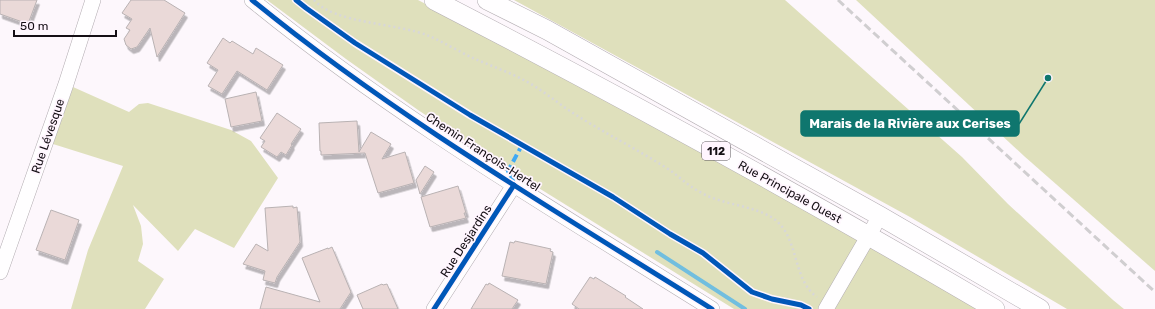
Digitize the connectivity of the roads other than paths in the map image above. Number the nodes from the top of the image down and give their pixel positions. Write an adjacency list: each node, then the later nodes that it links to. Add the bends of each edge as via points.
1 (93, 0): 8 (street, Rue Lévesque)
2 (252, 0): 5 (street, Chemin François-Hertel, via 374,92)
3 (434, 0): 7 (main road, Rue Principale Ouest / 112, via 541,55)
4 (487, 0): 6 (main road, Rue Principale Ouest / 112, via 547,30)
5 (514, 185): 10 (street, Rue Desjardins); 11 (street, Chemin François-Hertel)
6 (880, 216): 7 (street); 13 (main road, Rue Principale Ouest / 112)
7 (869, 235): 9 (street); 12 (main road, Rue Principale Ouest / 112)
8 (0, 272)
9 (827, 306)
10 (434, 309)
11 (712, 309)
12 (995, 309)
13 (1040, 309)

